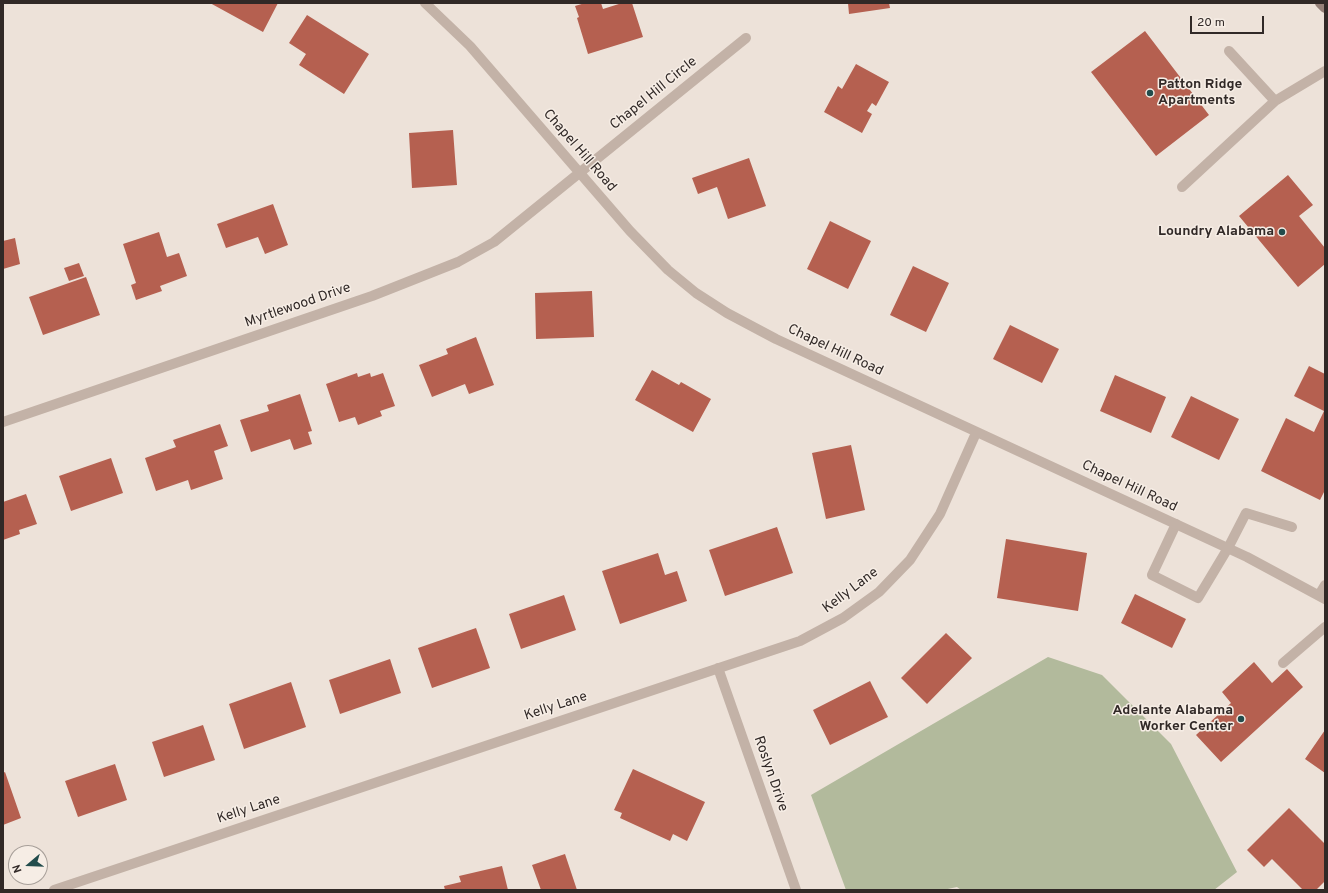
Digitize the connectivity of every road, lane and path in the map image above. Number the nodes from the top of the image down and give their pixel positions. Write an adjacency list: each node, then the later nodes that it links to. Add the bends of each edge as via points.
1 (425, 3): 8 (street, Chapel Hill Road, via 470,46)
2 (1320, 3): 3 (main road)
3 (1325, 8)
4 (746, 38): 8 (street, Chapel Hill Circle)
5 (1229, 51): 7 (street)
6 (1325, 71): 7 (street)
7 (1276, 101): 9 (street)
8 (579, 172): 10 (street, Myrtlewood Drive, via 494,242 458,262 372,296); 11 (street, Chapel Hill Road, via 630,231 696,294 776,339)
9 (1182, 187)
10 (3, 422)
11 (976, 433): 12 (street, Chapel Hill Road); 19 (street, Kelly Lane, via 940,514 910,560 879,592 843,618 800,641)
12 (1176, 524): 14 (street, Chapel Hill Road); 14 (street, via 1152,575 1198,598)
13 (1292, 527): 14 (street, via 1246,513)
14 (1228, 548): 16 (street, Chapel Hill Road)
15 (1325, 585): 16 (street)
16 (1322, 597)
17 (1325, 627): 18 (street)
18 (1283, 663)
19 (718, 668): 20 (street, Kelly Lane); 21 (street, Roslyn Drive)
20 (54, 890)
21 (796, 890)

